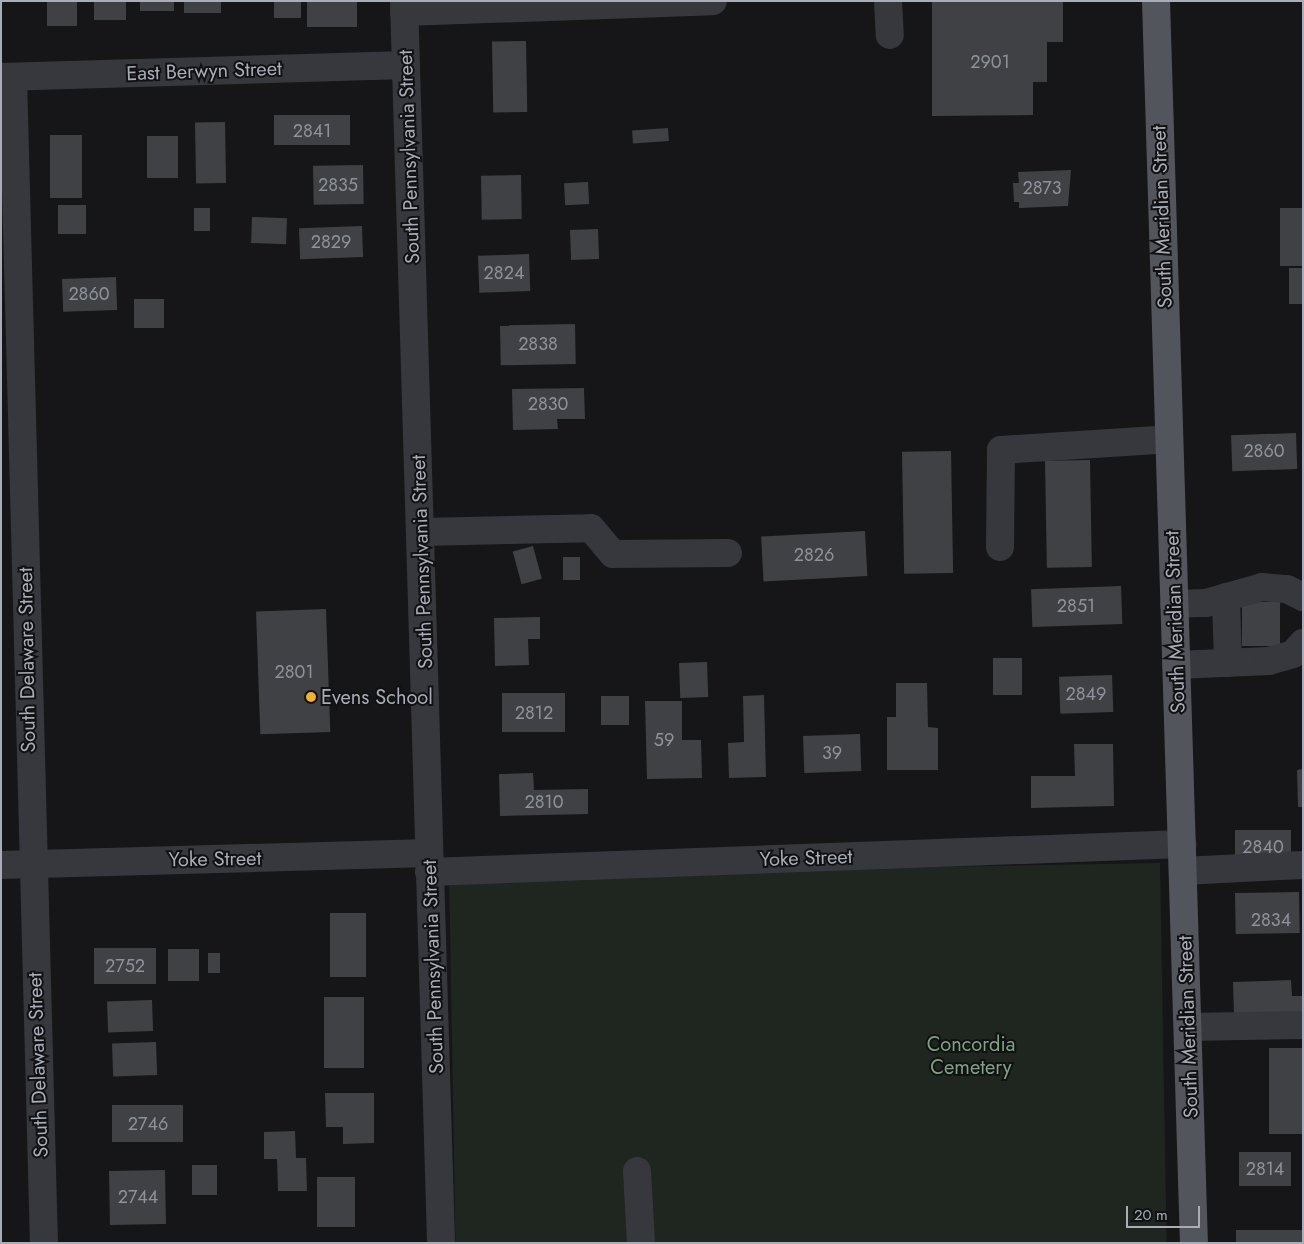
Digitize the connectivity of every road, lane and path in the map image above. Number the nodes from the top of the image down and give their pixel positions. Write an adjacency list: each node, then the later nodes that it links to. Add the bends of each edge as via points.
1 (713, 1): 4 (street)
2 (888, 1): 6 (street)
3 (1156, 1): 9 (main road, South Meridian Street)
4 (503, 5): 5 (street)
5 (404, 7): 7 (street, South Pennsylvania Street)
6 (890, 35)
7 (406, 65): 8 (street, East Berwyn Street); 10 (street, South Pennsylvania Street)
8 (7, 77): 20 (street, South Delaware Street)
9 (1169, 439): 11 (street, via 1001,450); 15 (main road, South Meridian Street)
10 (421, 532): 12 (street, via 591,528 613,554); 21 (street, South Pennsylvania Street)
11 (1000, 547)
12 (728, 553)
13 (1226, 597): 14 (street, via 1262,587 1287,589); 15 (street); 17 (street)
14 (1303, 598)
15 (1174, 604): 18 (main road, South Meridian Street)
16 (1303, 643): 17 (street, via 1293,654 1269,661)
17 (1228, 663): 18 (street)
18 (1176, 665): 19 (main road, South Meridian Street)
19 (1182, 844): 21 (street, Yoke Street); 24 (main road, South Meridian Street)
20 (31, 863): 21 (street, Yoke Street); 22 (street, Yoke Street); 28 (street, South Delaware Street)
21 (429, 863): 29 (street, South Pennsylvania Street)
22 (1, 865)
23 (1303, 865): 24 (street)
24 (1183, 871): 26 (main road, South Meridian Street)
25 (1303, 1025): 26 (street)
26 (1188, 1027): 31 (main road, South Meridian Street)
27 (637, 1171): 30 (street)
28 (44, 1243)
29 (441, 1243)
30 (642, 1243)
31 (1194, 1243)

